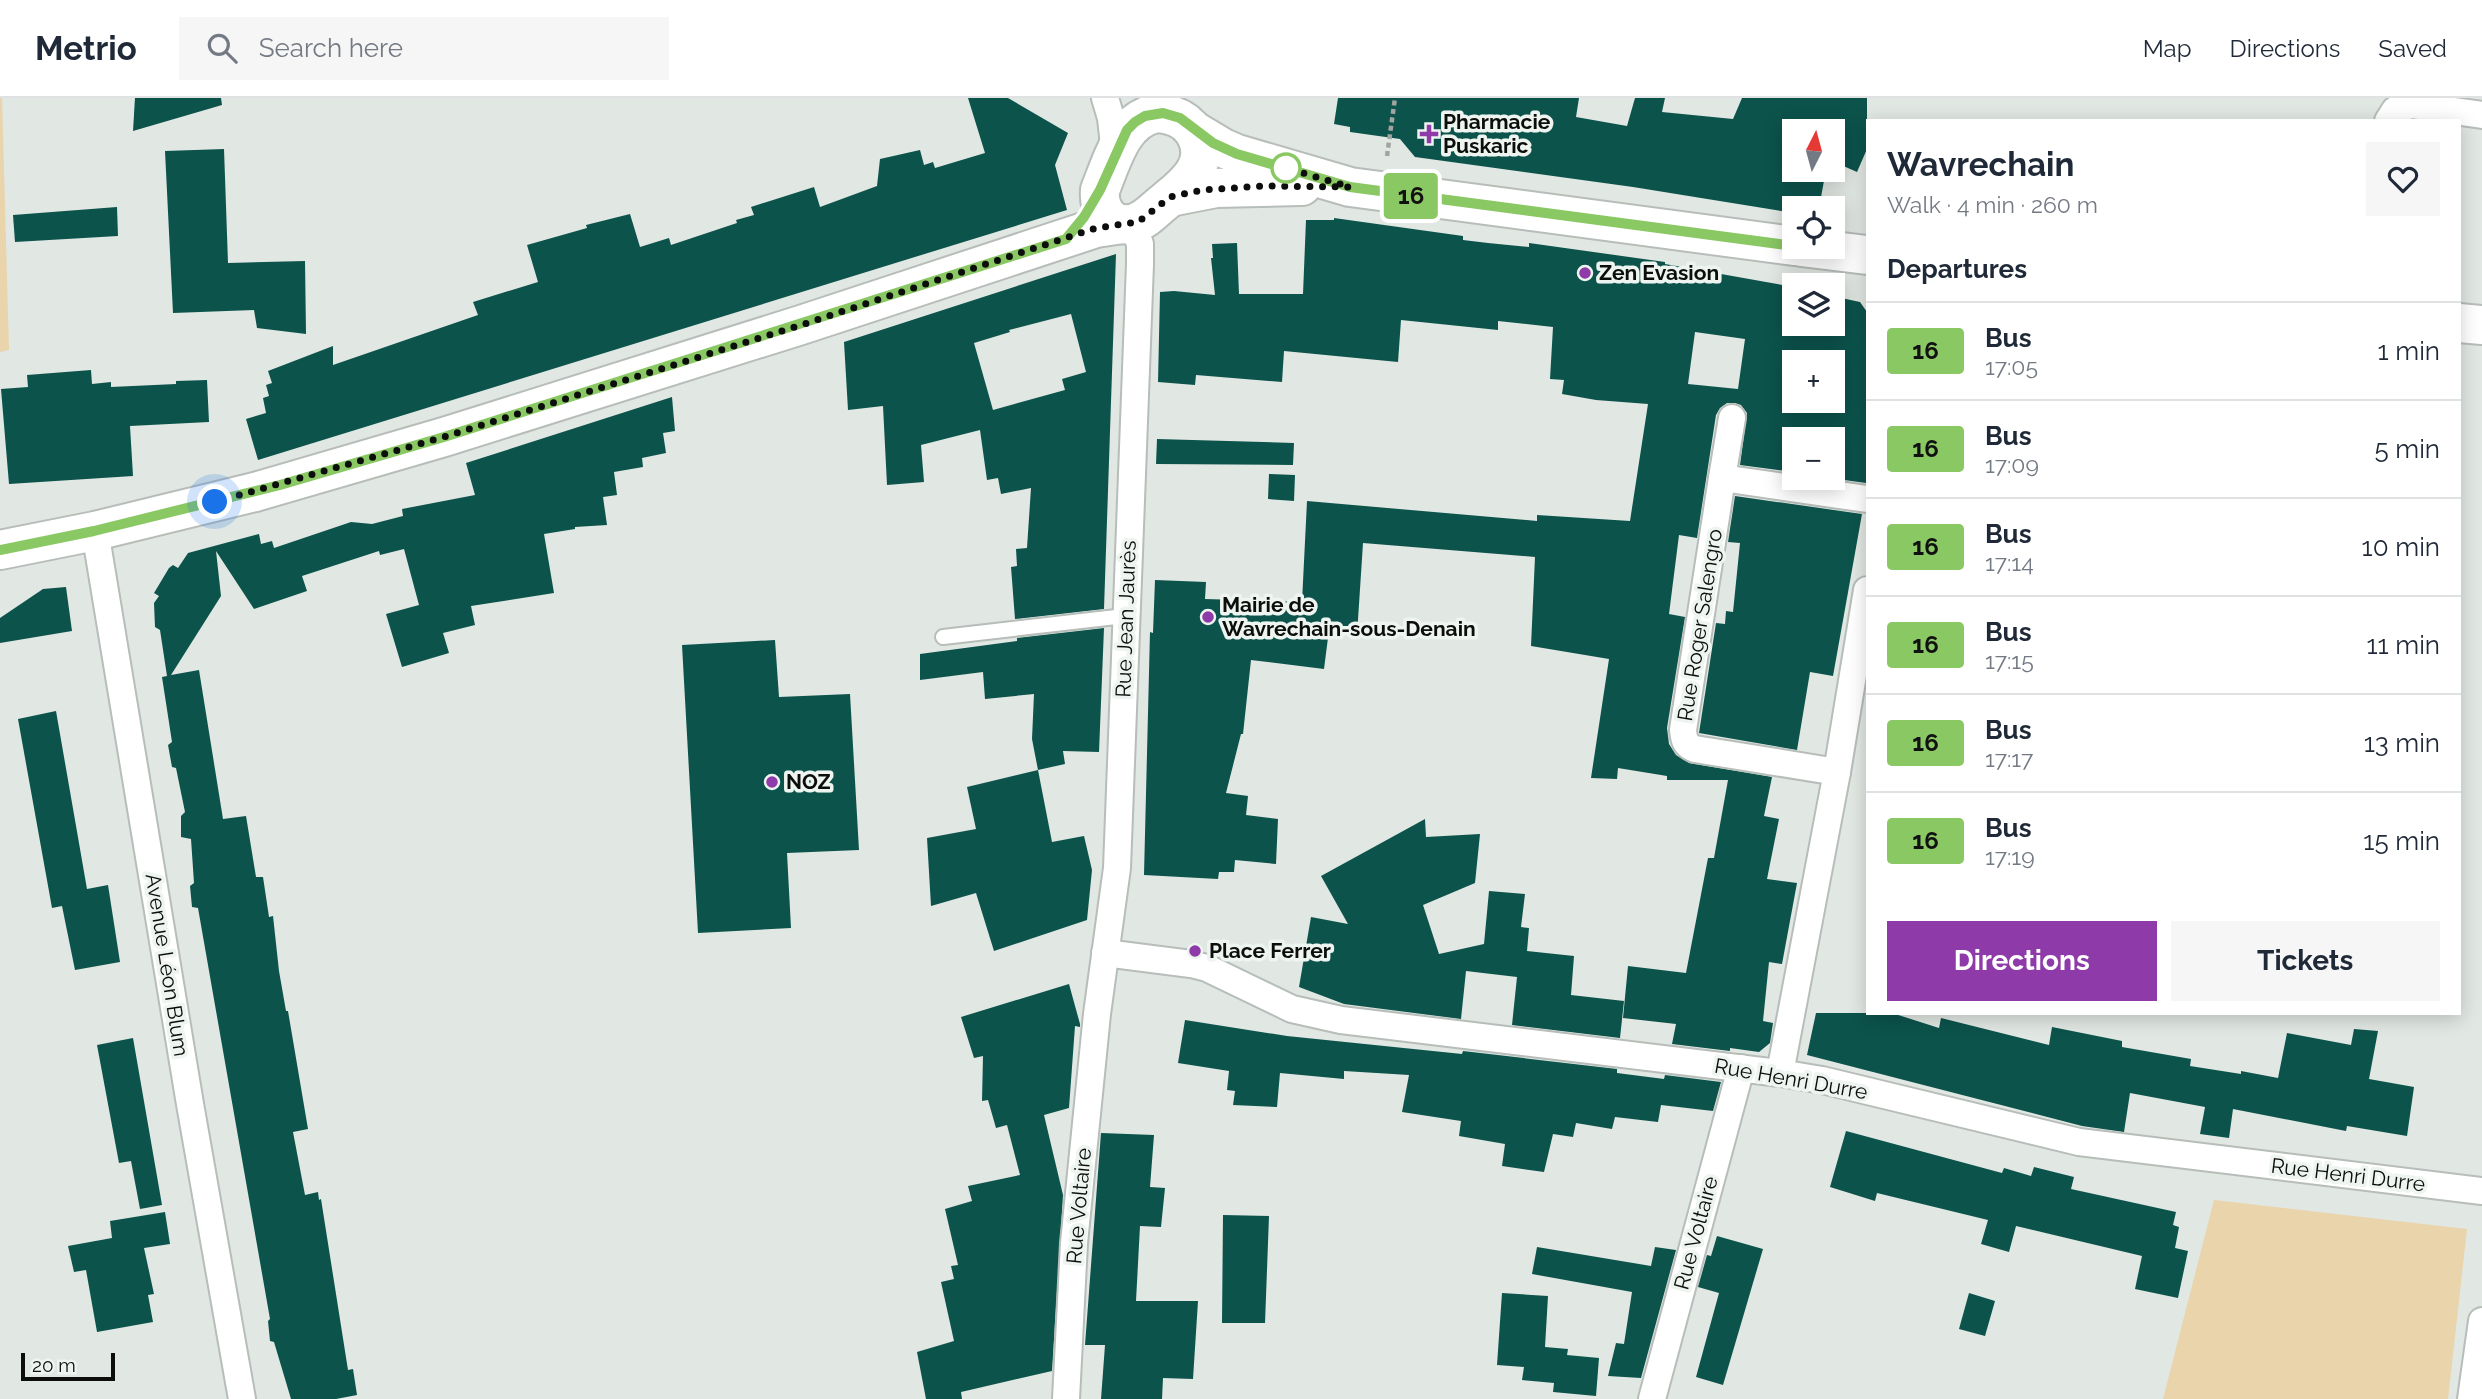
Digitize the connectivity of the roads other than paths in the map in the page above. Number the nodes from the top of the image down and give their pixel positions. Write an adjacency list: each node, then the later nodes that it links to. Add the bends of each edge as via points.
1 (1105, 98): 5 (street)
2 (1174, 115): 5 (main road, via 1151,114 1135,122); 6 (main road, via 1237,154); 8 (main road, via 1200,147 1198,165 1189,181)
3 (2482, 115): 4 (street, via 2411,105 2395,110)
4 (2389, 119)
5 (1115, 156): 7 (main road)
6 (1366, 189): 8 (main road, via 1225,188); 11 (main road)
7 (1100, 190): 9 (main road, via 1103,211 1114,221); 10 (main road)
8 (1170, 197): 9 (main road, via 1143,220)
9 (1128, 224): 10 (main road, via 1096,228); 24 (street, Rue Jean Jaurès, via 1140,244 1140,264)
10 (1066, 239): 21 (main road, via 444,437 255,492)
11 (1782, 244)
12 (1845, 252): 13 (main road)
13 (1866, 255)
14 (2461, 323): 15 (main road)
15 (2482, 325)
16 (2461, 347): 17 (main road)
17 (2482, 349)
18 (1732, 418): 19 (street, Rue Roger Salengro)
19 (1722, 478): 20 (street); 26 (street, Rue Roger Salengro, via 1684,740 1687,746 1704,751)
20 (1866, 499)
21 (94, 531): 22 (main road); 33 (street, Avenue Léon Blum)
22 (0, 550)
23 (1866, 596): 26 (street)
24 (1125, 616): 25 (lane); 27 (street, Rue Jean Jaurès, via 1117,868)
25 (943, 637)
26 (1837, 772): 30 (street)
27 (1105, 953): 28 (street, Rue Jean Jaurès); 29 (street, Rue Henri Durre, via 1199,966 1292,1009 1341,1020)
28 (1097, 1014): 34 (street, Rue Voltaire, via 1074,1243)
29 (1741, 1068): 30 (street, Rue Henri Durre); 35 (street, Rue Voltaire)
30 (1780, 1073): 31 (street, Rue Henri Durre, via 2079,1142)
31 (2482, 1191)
32 (2482, 1321): 36 (street)
33 (242, 1399)
34 (1066, 1399)
35 (1652, 1399)
36 (2470, 1399)

